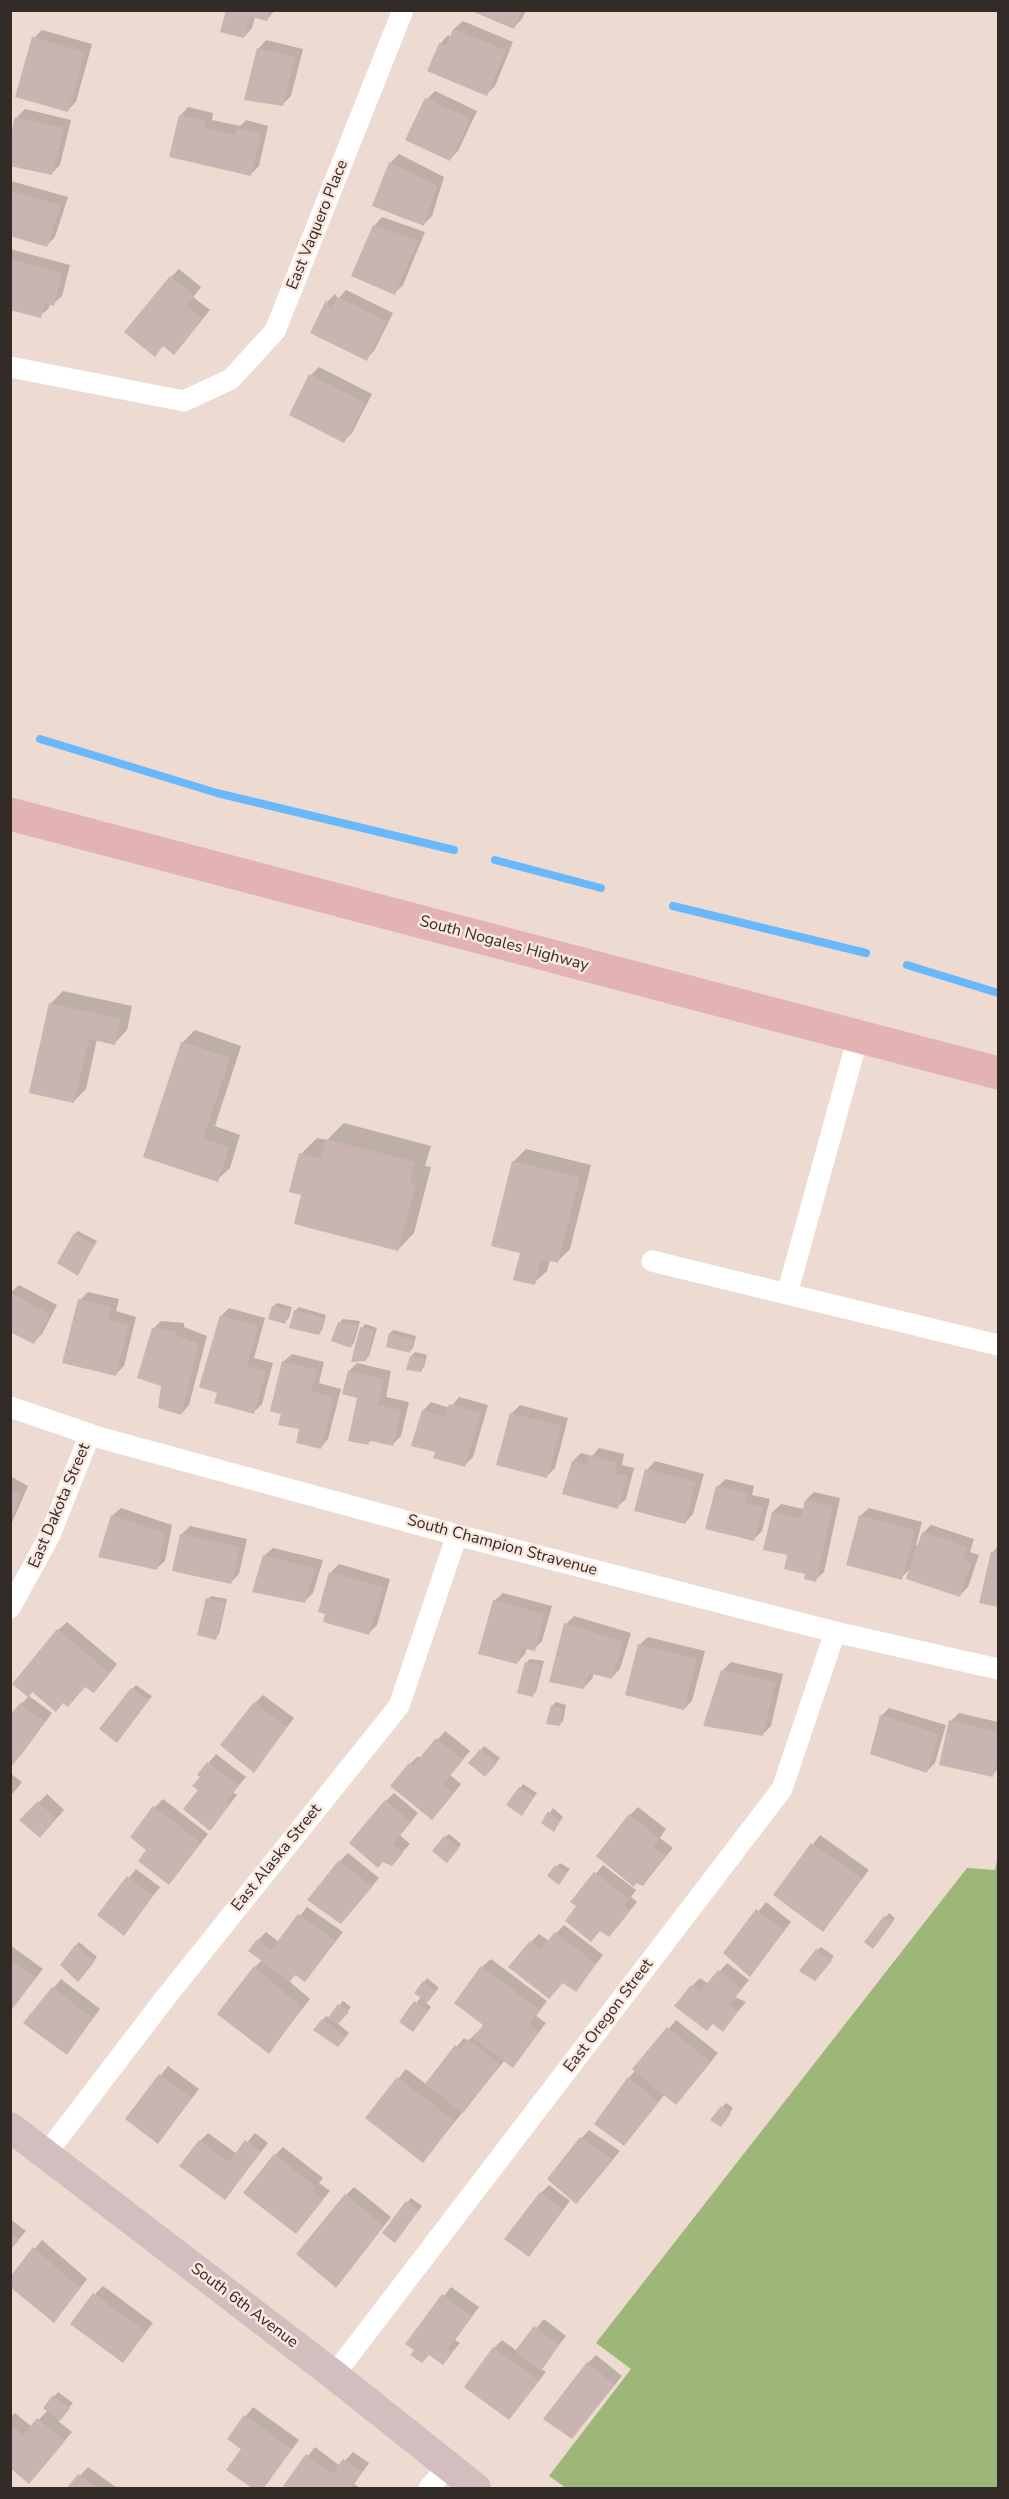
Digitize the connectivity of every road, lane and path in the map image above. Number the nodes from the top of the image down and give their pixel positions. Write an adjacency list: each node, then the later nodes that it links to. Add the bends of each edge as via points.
1 (403, 10): 2 (street, East Vaquero Place, via 275,332 231,379 184,401)
2 (10, 367)
3 (10, 814): 4 (main road, South Nogales Highway)
4 (858, 1037): 5 (main road, South Nogales Highway); 7 (street)
5 (999, 1073)
6 (652, 1261): 7 (street)
7 (787, 1294): 8 (street)
8 (999, 1345)
9 (10, 1407): 10 (street, South Champion Stravenue)
10 (90, 1434): 11 (street, South Champion Stravenue); 12 (street, East Dakota Street, via 50,1535)
11 (457, 1535): 13 (street, South Champion Stravenue); 16 (street, East Alaska Street, via 399,1706)
12 (10, 1608)
13 (836, 1632): 14 (street, South Champion Stravenue); 17 (street, East Oregon Street, via 782,1790)
14 (999, 1669)
15 (10, 2127): 16 (street, South 6th Avenue)
16 (46, 2154): 17 (street, South 6th Avenue)
17 (334, 2375): 18 (street, South 6th Avenue)
18 (438, 2477): 19 (street, South 6th Avenue)
19 (476, 2488)

